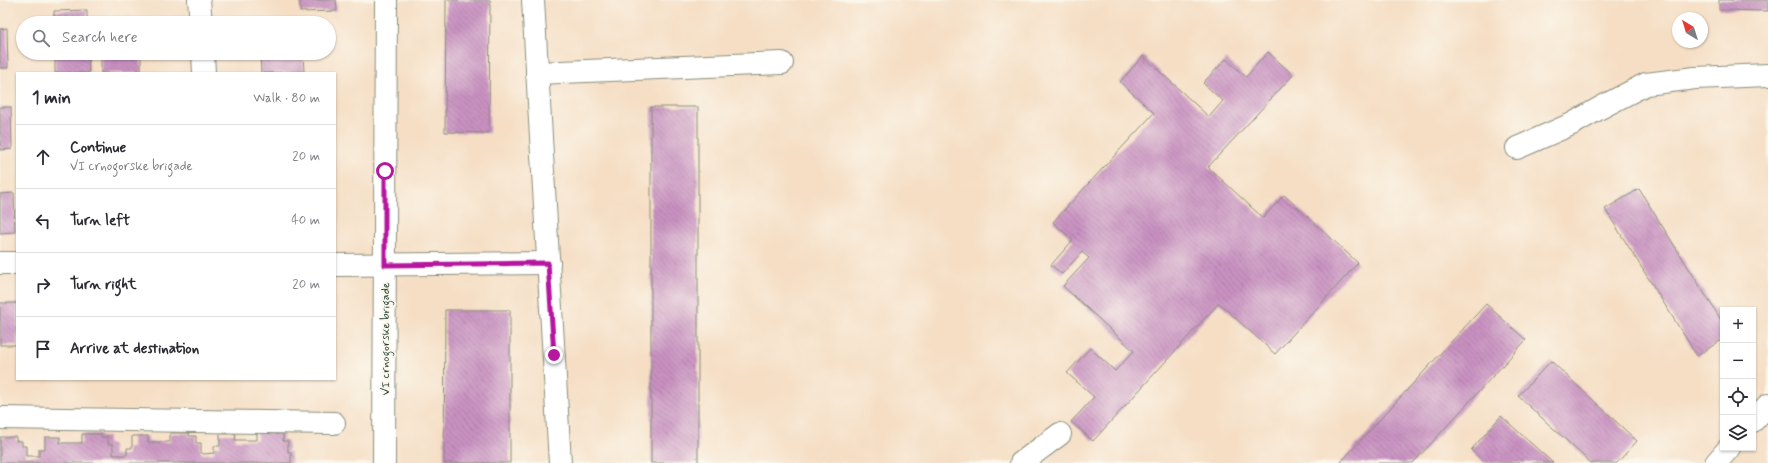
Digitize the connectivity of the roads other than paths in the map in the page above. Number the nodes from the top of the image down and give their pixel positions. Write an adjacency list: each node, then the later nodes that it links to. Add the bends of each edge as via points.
1 (199, 0): 4 (street)
2 (386, 0): 15 (street, VI crnogorske brigade)
3 (533, 0): 8 (street)
4 (200, 16)
5 (203, 60): 7 (street)
6 (782, 63): 8 (street)
7 (204, 72)
8 (537, 73): 13 (street)
9 (1768, 75): 10 (street, via 1694,78 1646,84 1572,124)
10 (1517, 148)
11 (0, 263): 12 (street)
12 (16, 263)
13 (548, 263): 15 (street); 23 (street)
14 (336, 264): 15 (street)
15 (385, 265): 22 (street, VI crnogorske brigade)
16 (1768, 405): 18 (street)
17 (0, 418): 19 (street)
18 (1756, 419)
19 (334, 423)
20 (1060, 434): 24 (street)
21 (1726, 451): 25 (street)
22 (384, 463)
23 (560, 463)
24 (1021, 463)
25 (1716, 463)

